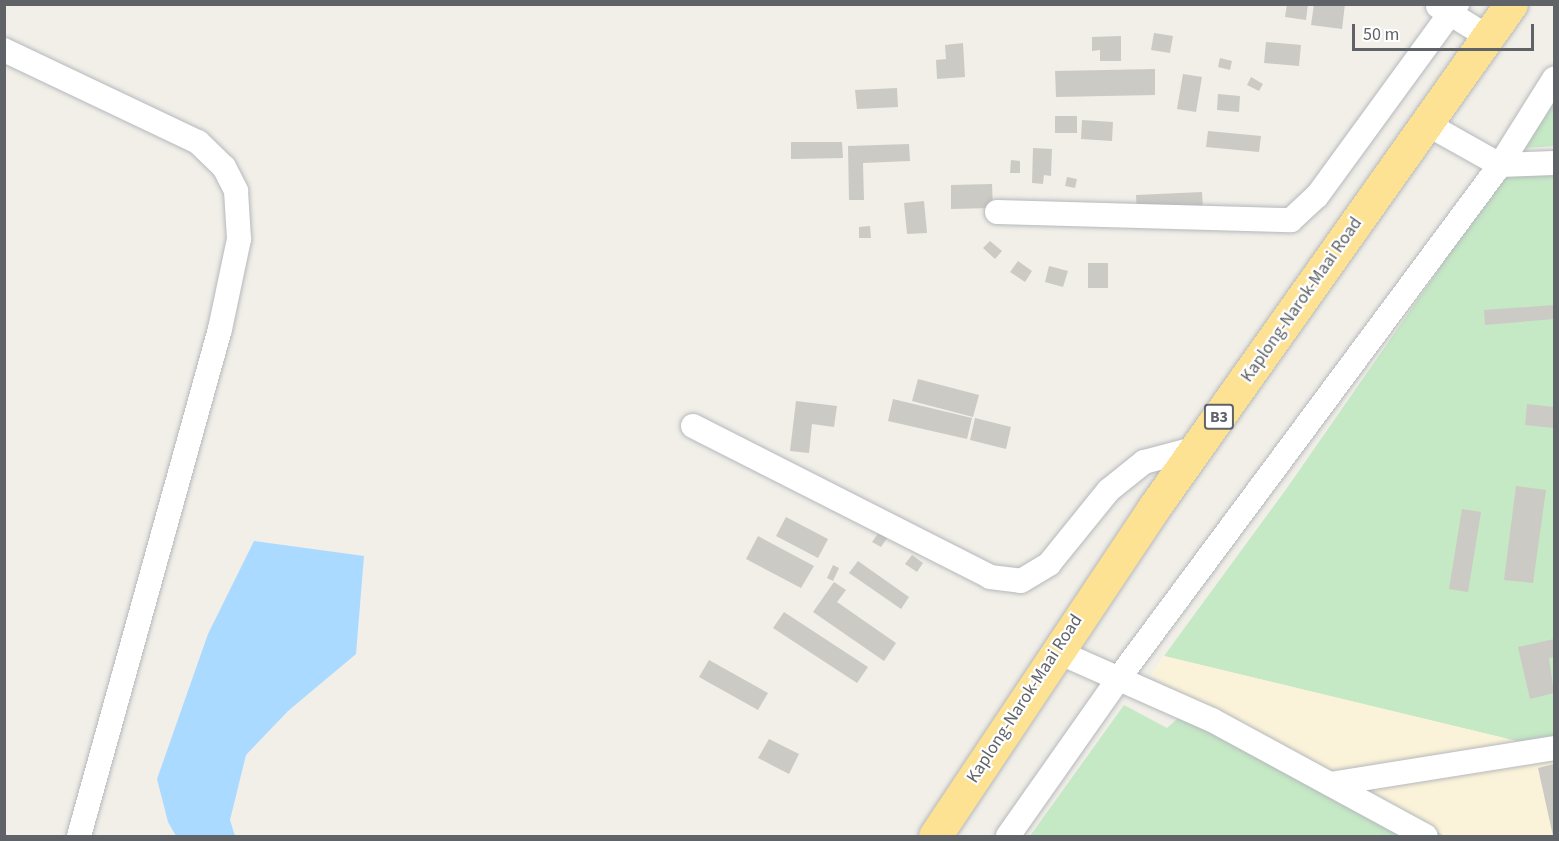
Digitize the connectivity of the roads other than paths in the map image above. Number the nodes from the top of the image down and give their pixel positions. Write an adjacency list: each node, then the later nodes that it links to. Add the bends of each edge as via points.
1 (1511, 4): 3 (highway, Kaplong-Narok-Maai Road / B3)
2 (1447, 8): 3 (street); 9 (street, via 1317,196 1291,220)
3 (1488, 37): 6 (highway, Kaplong-Narok-Maai Road / B3)
4 (4, 50): 16 (street, via 198,142 224,167 236,191 239,239 220,329)
5 (1554, 79): 8 (street)
6 (1427, 124): 8 (street); 11 (highway, Kaplong-Narok-Maai Road / B3)
7 (1554, 163): 8 (street)
8 (1500, 165): 13 (street)
9 (997, 212)
10 (693, 426): 11 (street, via 990,577 1021,581 1048,564 1108,490 1144,462)
11 (1197, 448): 12 (highway, Kaplong-Narok-Maai Road / B3)
12 (1056, 651): 13 (street); 17 (highway, Kaplong-Narok-Maai Road / B3)
13 (1119, 678): 15 (street, via 1212,720); 18 (street)
14 (1554, 748): 15 (street)
15 (1330, 784): 19 (street)
16 (80, 837)
17 (935, 837)
18 (1008, 837)
19 (1426, 837)

